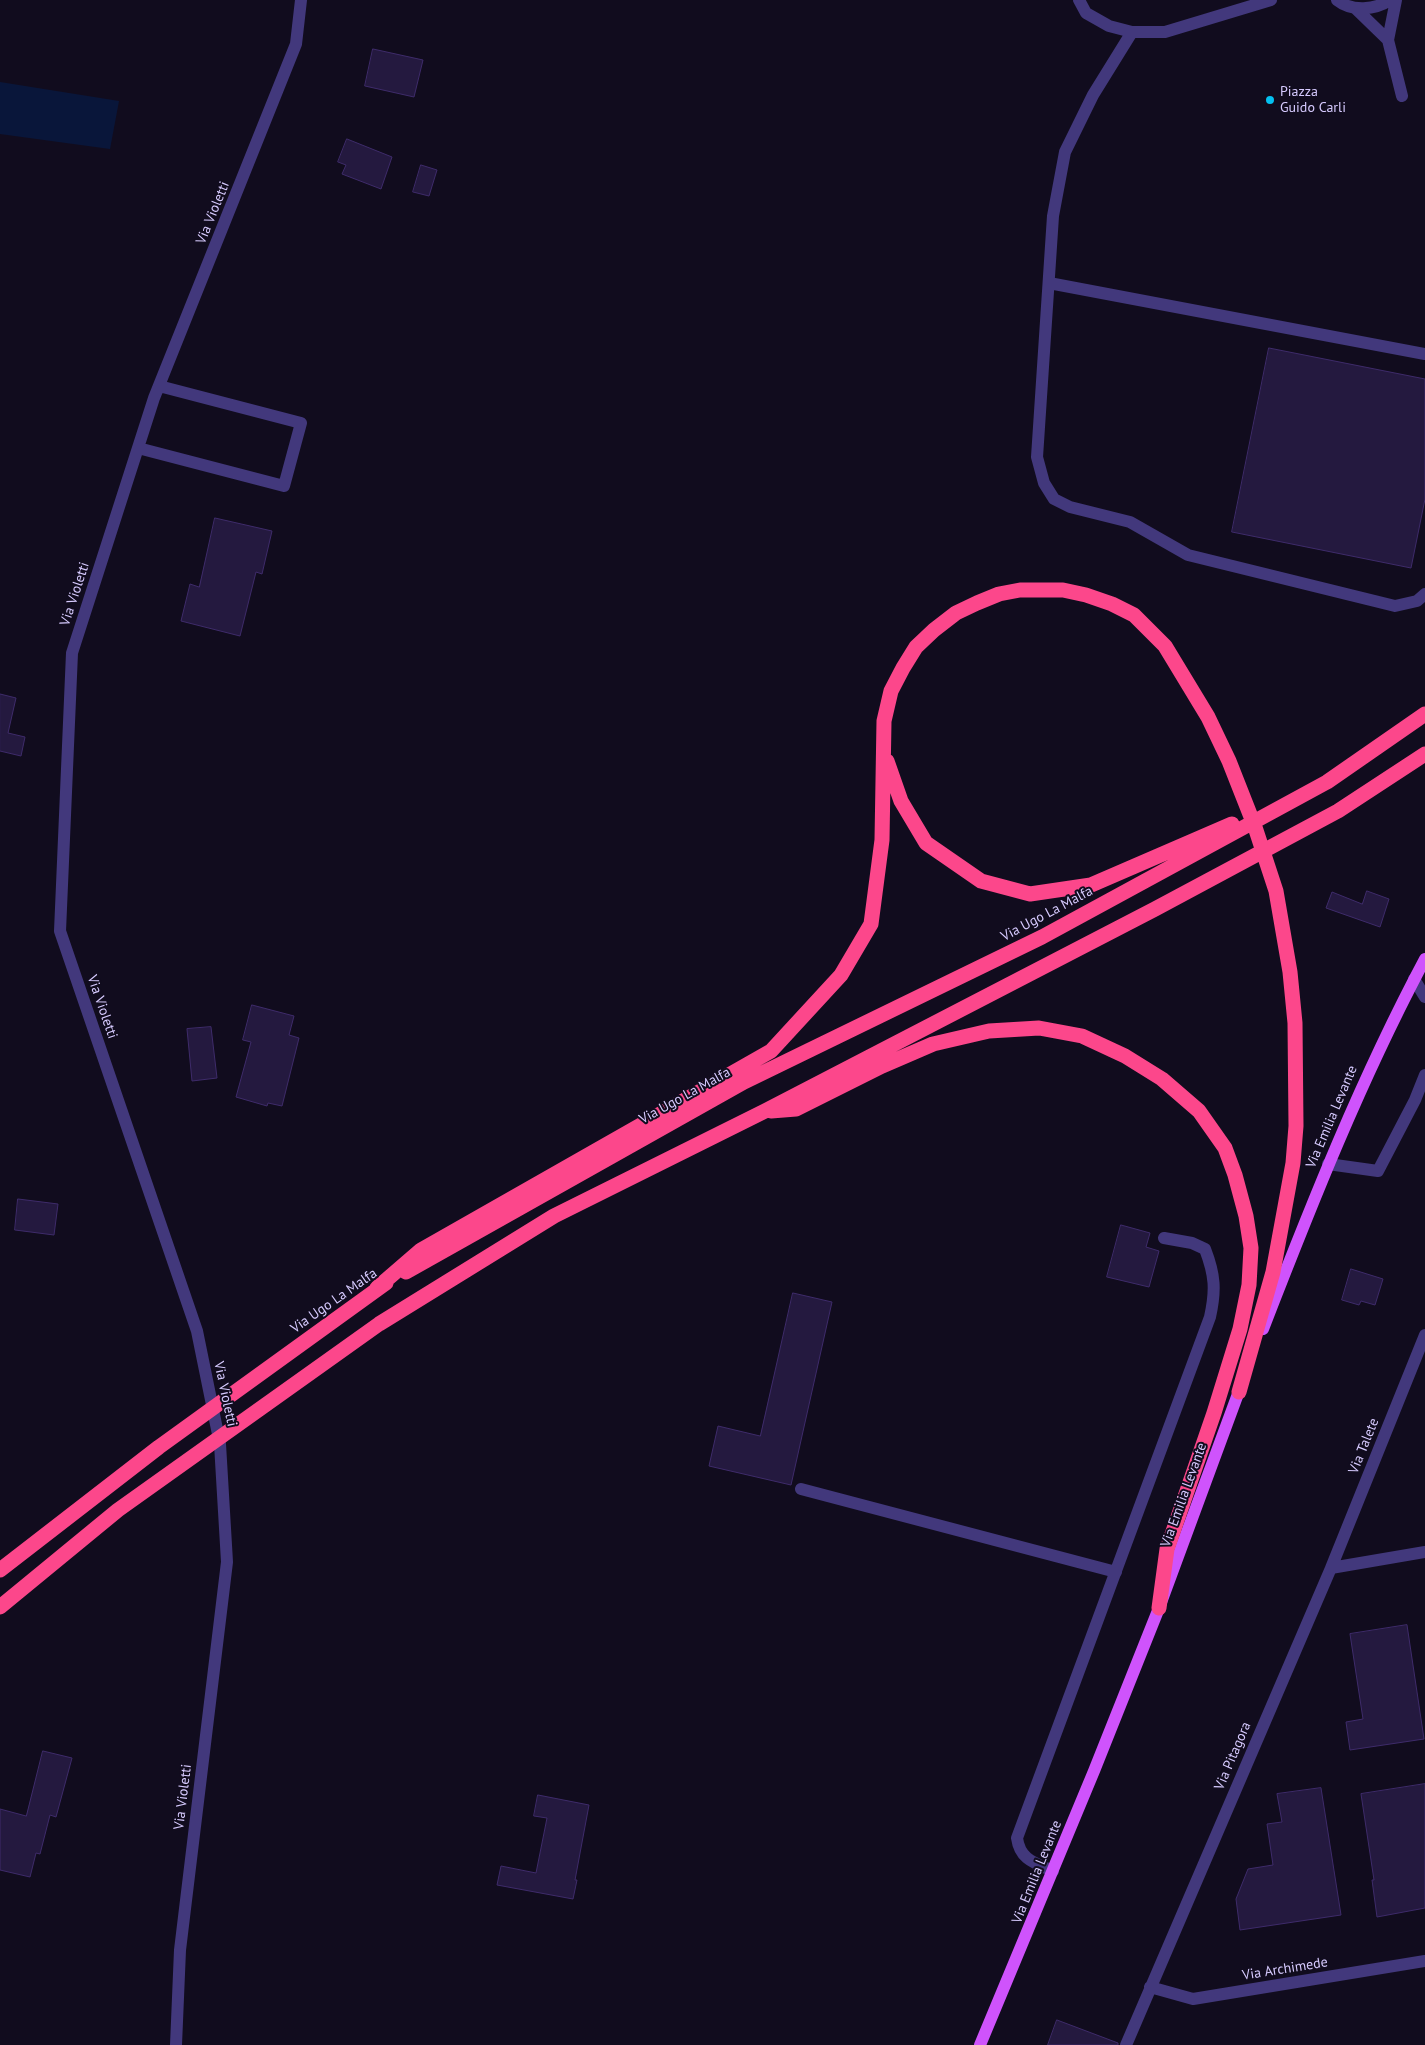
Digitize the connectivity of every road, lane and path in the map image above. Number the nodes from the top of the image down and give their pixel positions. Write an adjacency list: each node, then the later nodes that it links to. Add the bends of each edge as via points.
1 (301, 0): 13 (street, Via Violetti, via 296,44)
2 (1079, 0): 8 (street, via 1086,14 1109,26)
3 (1272, 0): 8 (street, via 1165,32)
4 (1337, 0): 7 (street)
5 (1390, 0): 7 (street, via 1370,8)
6 (1396, 0): 9 (street)
7 (1355, 8): 9 (street)
8 (1132, 32): 11 (street, via 1093,95 1064,152 1054,216)
9 (1388, 40): 10 (street)
10 (1402, 96)
11 (1049, 283): 12 (street); 15 (street, via 1037,457 1044,483 1054,499 1070,507 1130,522 1188,555 1395,606 1416,601)
12 (1425, 354)
13 (159, 386): 14 (street, Via Violetti); 14 (street, via 301,423 284,486)
14 (138, 448): 41 (street, Via Violetti, via 72,652 60,931 197,1331 220,1444 227,1562 180,1950)
15 (1425, 594)
16 (1425, 714): 19 (highway, Via Ugo La Malfa)
17 (882, 748): 19 (highway, via 901,801 926,844 981,881 1030,894 1091,885); 28 (highway, via 882,840 871,924 841,975 771,1051 421,1250); 30 (highway, via 891,691 916,647 956,613 999,594 1020,590 1071,591 1134,615 1165,646 1208,717 1255,827 1276,891 1293,997 1297,1084 1293,1163 1275,1263)
18 (1425, 754): 25 (highway, via 1338,811)
19 (1327, 782): 28 (highway, Via Ugo La Malfa, via 1042,937 744,1082)
20 (1425, 959): 21 (main road, Via Emilia Levante)
21 (1414, 980): 22 (street); 26 (main road, Via Emilia Levante, via 1366,1076)
22 (1425, 998)
23 (1425, 1075): 24 (street)
24 (1420, 1102): 26 (street, via 1378,1171)
25 (765, 1111): 36 (highway, via 554,1216 379,1324 118,1510); 37 (highway, via 796,1109 933,1044 989,1031 1039,1028 1082,1036 1125,1056 1162,1079 1199,1110 1225,1148 1235,1175 1251,1248 1249,1285 1240,1329 1214,1413 1167,1549)
26 (1328, 1164): 30 (main road, Via Emilia Levante)
27 (1164, 1238): 35 (street, via 1205,1249 1213,1270 1215,1294 1210,1317)
28 (378, 1288): 34 (highway, Via Ugo La Malfa, via 159,1447)
29 (1425, 1335): 33 (street, Via Talete)
30 (1238, 1392): 37 (main road, Via Emilia Levante)
31 (801, 1489): 35 (street)
32 (1425, 1552): 33 (street)
33 (1331, 1568): 40 (street, Via Pitagora)
34 (0, 1570)
35 (1116, 1572): 38 (street, via 1017,1838 1025,1858)
36 (0, 1607)
37 (1159, 1608): 38 (main road, Via Emilia Levante)
38 (1053, 1871): 42 (main road, Via Emilia Levante)
39 (1425, 1961): 40 (street, Via Archimede, via 1192,1999)
40 (1150, 1987): 43 (street, Via Pitagora)
41 (176, 2045)
42 (980, 2045)
43 (1126, 2045)

